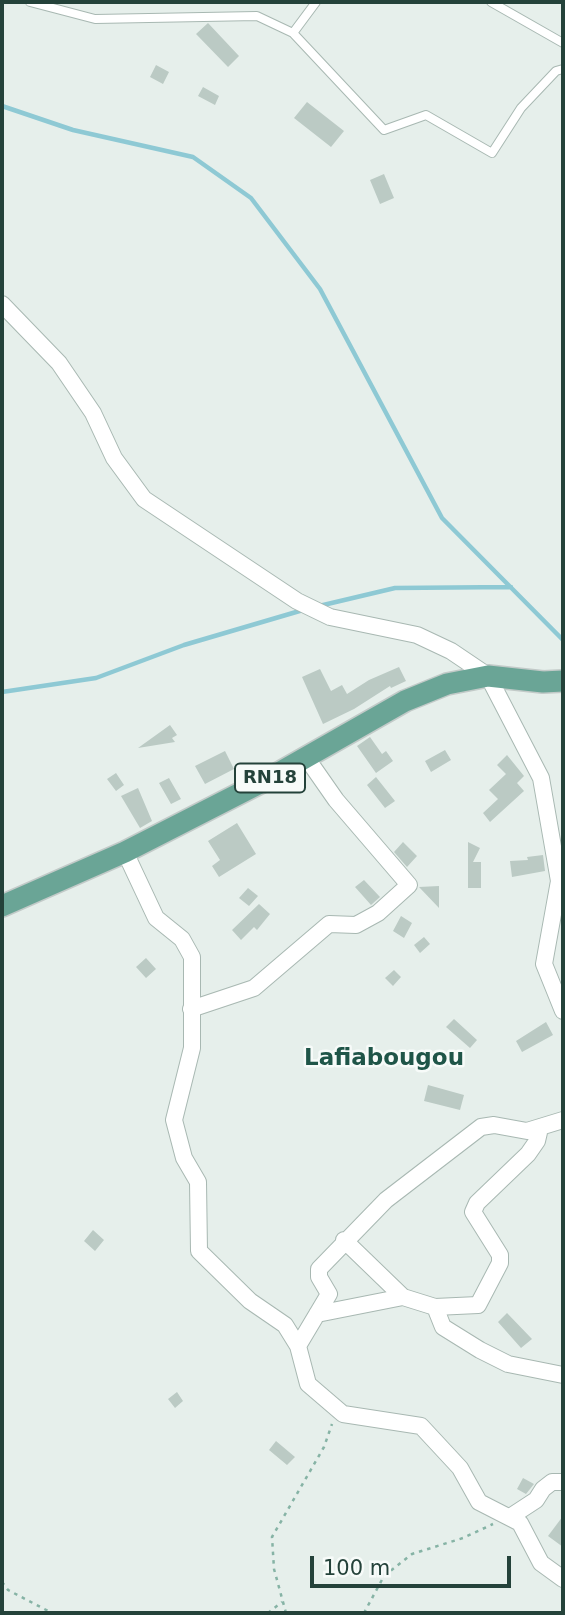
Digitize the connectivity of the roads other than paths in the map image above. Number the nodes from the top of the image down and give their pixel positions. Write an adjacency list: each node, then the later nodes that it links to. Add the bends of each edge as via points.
1 (30, 2): 4 (lane, via 94,19 257,16)
2 (316, 2): 4 (lane)
3 (491, 2): 5 (lane)
4 (293, 33): 6 (lane, via 384,130 426,115 492,153 521,108)
5 (563, 43)
6 (563, 69)
7 (2, 304): 8 (street, via 59,363 93,413 114,458 144,499 297,601 330,617 417,635)
8 (488, 676): 9 (main road, RN18); 10 (main road, RN18, via 447,684 405,701); 14 (street, via 541,778 559,881 544,964)
9 (563, 681)
10 (306, 757): 11 (main road, RN18); 13 (street, via 336,800 409,885 378,913 356,925 329,924 254,988)
11 (125, 852): 12 (main road, RN18); 13 (street, via 156,918 182,939 192,957)
12 (2, 906)
13 (191, 1009): 21 (street, via 192,1048 174,1120 184,1158 198,1182 199,1251 250,1301 285,1325)
14 (563, 1011)
15 (563, 1121): 16 (street)
16 (540, 1128): 17 (street, via 481,1128 386,1200); 19 (street, via 528,1154 473,1212 500,1255 478,1305)
17 (344, 1240): 18 (street); 20 (street, via 319,1269 329,1294)
18 (403, 1297): 19 (street); 20 (street)
19 (435, 1307): 22 (street, via 443,1327 480,1350 508,1364)
20 (317, 1314): 21 (street)
21 (298, 1346): 24 (street, via 308,1384 341,1412 421,1426 460,1468 480,1502)
22 (563, 1375)
23 (563, 1482): 24 (street, via 552,1482 536,1500)
24 (510, 1517): 25 (street, via 520,1523 541,1563)
25 (563, 1579)

